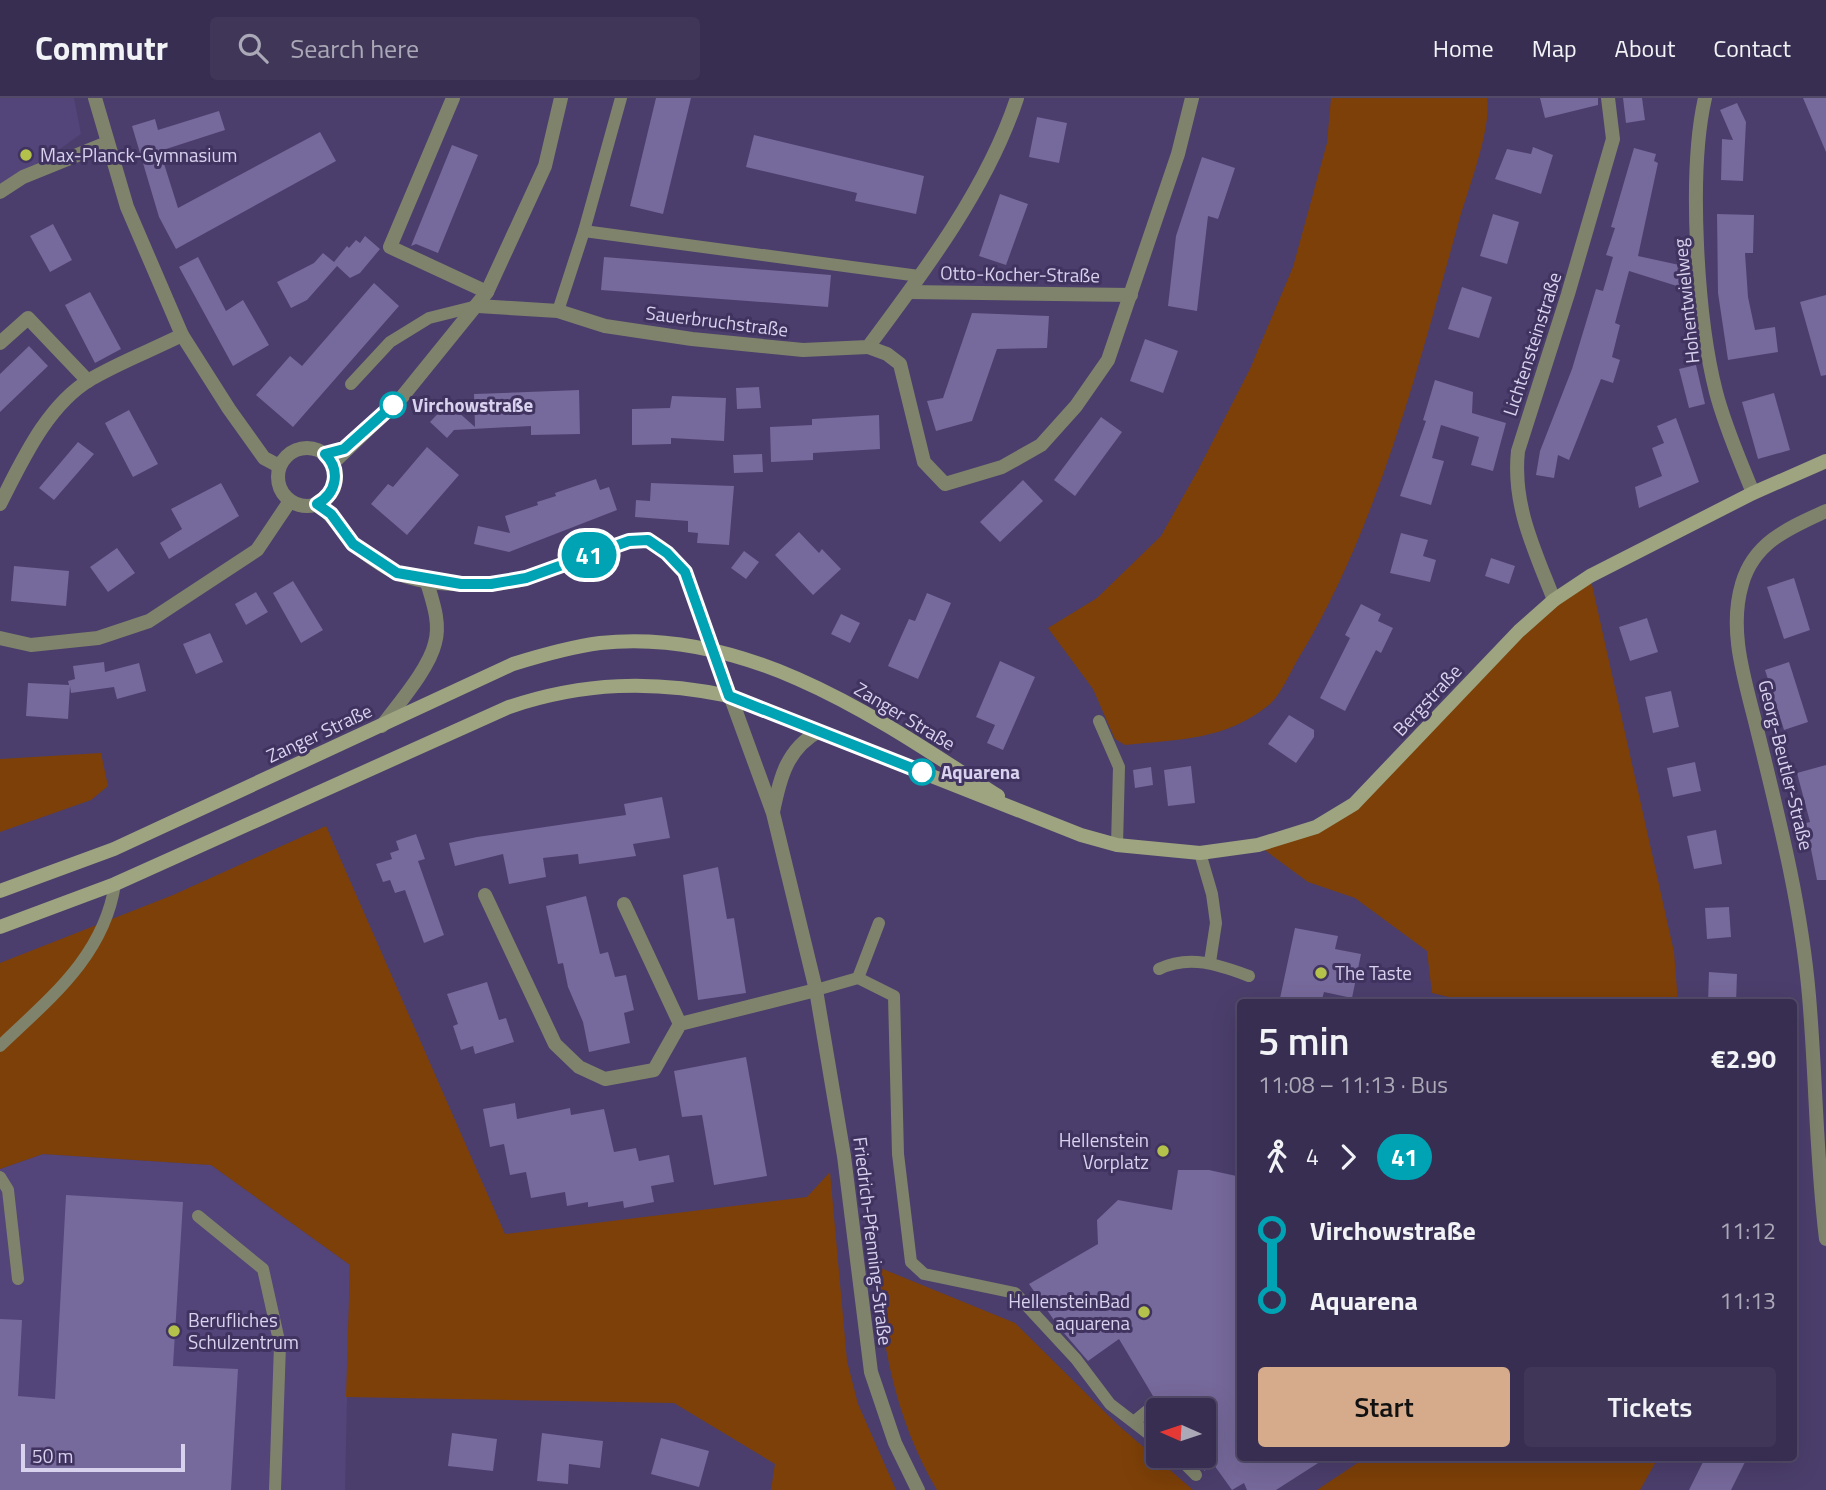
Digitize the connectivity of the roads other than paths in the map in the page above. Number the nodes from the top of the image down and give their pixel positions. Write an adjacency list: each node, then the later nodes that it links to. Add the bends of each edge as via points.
1 (94, 98): 9 (street)
2 (453, 98): 13 (street, via 390,247)
3 (561, 98): 13 (street, via 545,166)
4 (621, 98): 11 (lane)
5 (1017, 98): 12 (street, via 982,177)
6 (1192, 98): 15 (street)
7 (1608, 98): 34 (street, Lichtensteinstraße, via 1613,139 1518,451 1520,504)
8 (1705, 98): 27 (street, Hohentwielweg, via 1698,139 1698,243 1705,323 1716,390)
9 (107, 143): 10 (street, via 23,177); 18 (street, via 127,208)
10 (0, 192)
11 (584, 231): 12 (lane); 17 (lane)
12 (919, 276): 14 (street)
13 (487, 292): 16 (street)
14 (909, 292): 15 (street, Otto-Kocher-Straße); 20 (street)
15 (1131, 295): 20 (street, via 1108,360 1041,445 1002,467 945,484 924,462 900,364)
16 (478, 306): 17 (street, Sauerbruchstraße); 22 (lane, via 429,318 390,342); 23 (street, via 402,397)
17 (558, 311): 20 (street, Sauerbruchstraße, via 605,326 692,339 803,350)
18 (182, 335): 21 (street); 25 (street, via 264,458)
19 (0, 343): 21 (street, via 28,318)
20 (868, 347)
21 (88, 381): 29 (street, via 59,408 26,453)
22 (351, 384)
23 (329, 459): 25 (street, via 309,448 299,449); 26 (street)
24 (1826, 461): 27 (street, Bergstraße)
25 (279, 466): 28 (street, via 278,485)
26 (333, 488): 30 (street); 32 (street)
27 (1754, 493): 34 (street, Bergstraße, via 1622,558)
28 (290, 501): 30 (street); 35 (street, via 257,550 149,621 98,638 31,645)
29 (0, 504)
30 (317, 504): 32 (street)
31 (1826, 511): 60 (street, Georg-Beutler-Straße, via 1781,532 1756,555 1742,584 1735,627 1792,873 1809,995)
32 (331, 514): 33 (street, via 353,544 397,573)
33 (426, 579): 36 (street, via 491,584 526,578 629,541 648,540 685,572); 39 (street, via 436,611 435,645)
34 (1554, 600): 44 (street, Bergstraße, via 1496,654 1354,804 1316,827 1258,845)
35 (0, 638)
36 (712, 649): 37 (street, Friedrich-Pfenning-Straße); 39 (street, Zanger Straße, via 602,643 559,650 513,664); 42 (street, Zanger Straße, via 775,668 828,693 894,729)
37 (729, 696): 40 (street, Zanger Straße); 41 (street, Friedrich-Pfenning-Straße); 45 (street, Zanger Straße, via 686,687 628,684 529,700)
38 (1100, 721): 43 (lane, via 1119,767)
39 (382, 726): 46 (street, Zanger Straße, via 114,849)
40 (819, 731): 41 (street, Friedrich-Pfenning-Straße, via 794,750 780,776); 42 (street, Zanger Straße)
41 (773, 813): 55 (street, Friedrich-Pfenning-Straße)
42 (1029, 816): 43 (street, Bergstraße)
43 (1117, 845): 44 (street, Bergstraße)
44 (1200, 853): 51 (lane, via 1216,923)
45 (115, 884): 50 (street, Zanger Straße); 57 (lane, via 111,912 88,956)
46 (0, 891)
47 (485, 895): 56 (street, via 555,1044 579,1067 606,1079 654,1070)
48 (624, 904): 56 (street)
49 (879, 923): 54 (lane)
50 (0, 927)
51 (1210, 962): 52 (lane, via 1173,962); 53 (lane)
52 (1159, 969)
53 (1249, 976)
54 (858, 978): 55 (lane); 63 (lane, via 894,996 898,1154 911,1262 924,1274 1015,1293 1110,1404)
55 (816, 990): 56 (street); 68 (street, Friedrich-Pfenning-Straße, via 844,1156 872,1371 895,1443)
56 (680, 1024)
57 (0, 1045)
58 (0, 1177): 61 (lane, via 8,1190)
59 (198, 1216): 67 (lane, via 263,1269 280,1345)
60 (1826, 1239)
61 (18, 1279)
62 (1146, 1412): 63 (lane)
63 (1135, 1421): 64 (lane)
64 (1146, 1431)
65 (1189, 1468): 66 (lane)
66 (1196, 1475)
67 (275, 1490)
68 (918, 1490)

